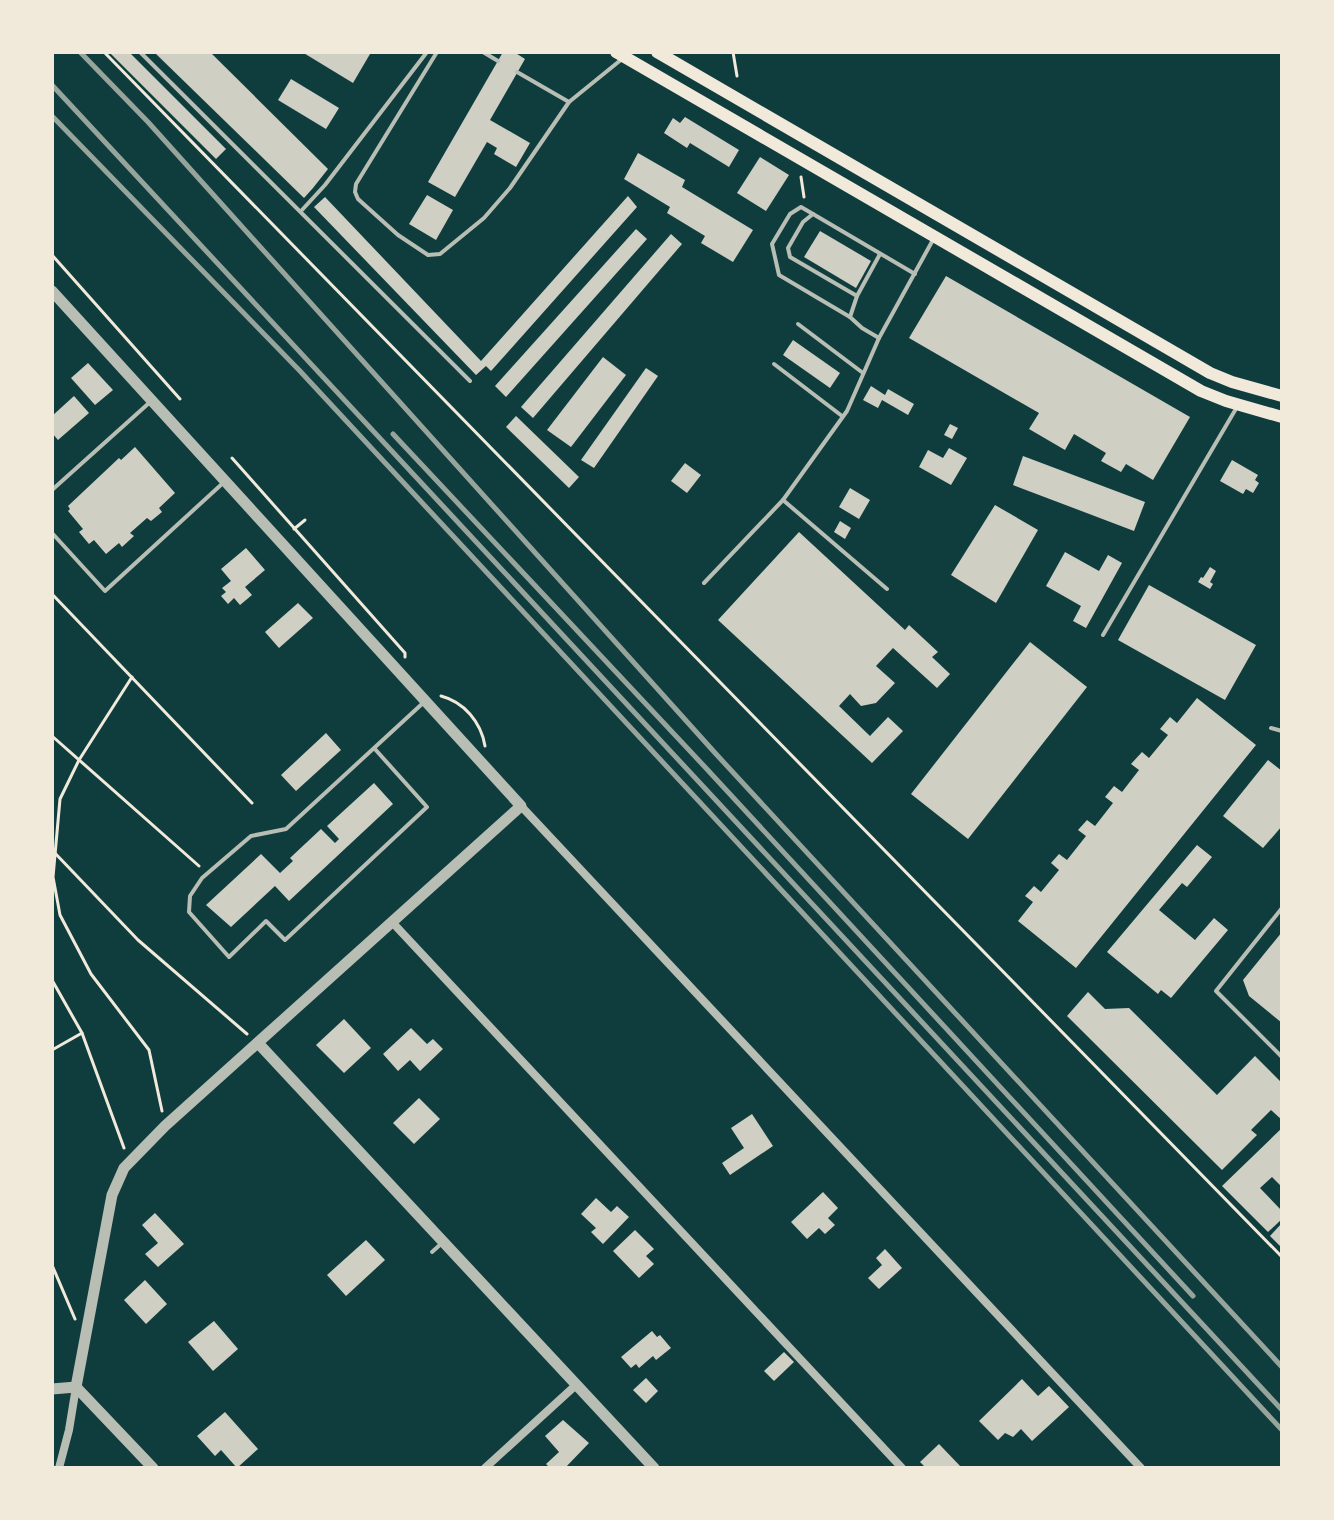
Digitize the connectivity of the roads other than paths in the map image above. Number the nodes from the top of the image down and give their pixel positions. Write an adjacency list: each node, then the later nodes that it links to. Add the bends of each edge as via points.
1 (140, 52): 10 (lane)
2 (427, 52): 10 (lane)
3 (437, 52): 9 (lane, via 355,192 398,235 428,255 440,254 484,218)
4 (483, 52): 7 (lane)
5 (657, 52): 23 (main road, via 1210,373)
6 (623, 54): 9 (lane); 12 (main road)
7 (498, 61)
8 (517, 72): 9 (lane)
9 (569, 102)
10 (301, 211): 22 (lane)
11 (813, 214): 13 (lane); 16 (lane, via 788,248 790,257); 17 (lane, via 801,207 790,214 772,244 779,275)
12 (935, 237): 14 (lane); 25 (main road, via 1201,391)
13 (880, 254): 14 (lane); 16 (lane)
14 (915, 274): 19 (lane)
15 (52, 291): 24 (street)
16 (857, 296): 17 (lane)
17 (850, 317): 19 (lane)
18 (798, 324): 21 (lane)
19 (879, 338): 21 (lane)
20 (774, 364): 26 (lane)
21 (864, 374): 26 (lane)
22 (470, 381)
23 (1282, 396)
24 (151, 401): 28 (street); 29 (lane)
25 (1239, 405): 27 (main road); 34 (lane)
26 (843, 417): 30 (lane)
27 (1282, 417)
28 (224, 482): 31 (lane, via 105,591); 35 (street)
29 (52, 490)
30 (783, 500): 32 (lane); 33 (lane)
31 (52, 533)
32 (704, 583)
33 (887, 589)
34 (1103, 635)
35 (424, 701): 38 (lane); 39 (street)
36 (1271, 728): 37 (lane)
37 (1282, 731)
38 (374, 748): 38 (lane, via 286,829 251,836 190,896 189,912 229,957 266,921 285,940 427,807)
39 (521, 806): 41 (street); 54 (street)
40 (1282, 908): 43 (lane, via 1216,991)
41 (392, 922): 42 (street); 53 (street)
42 (258, 1043): 44 (street); 47 (street, via 124,1168 112,1195)
43 (1282, 1057)
44 (443, 1242): 45 (lane); 46 (street)
45 (432, 1252)
46 (576, 1385): 51 (street); 52 (street)
47 (76, 1387): 48 (street); 49 (street); 50 (street)
48 (52, 1389)
49 (59, 1468)
50 (153, 1468)
51 (485, 1468)
52 (654, 1468)
53 (902, 1468)
54 (1141, 1468)

